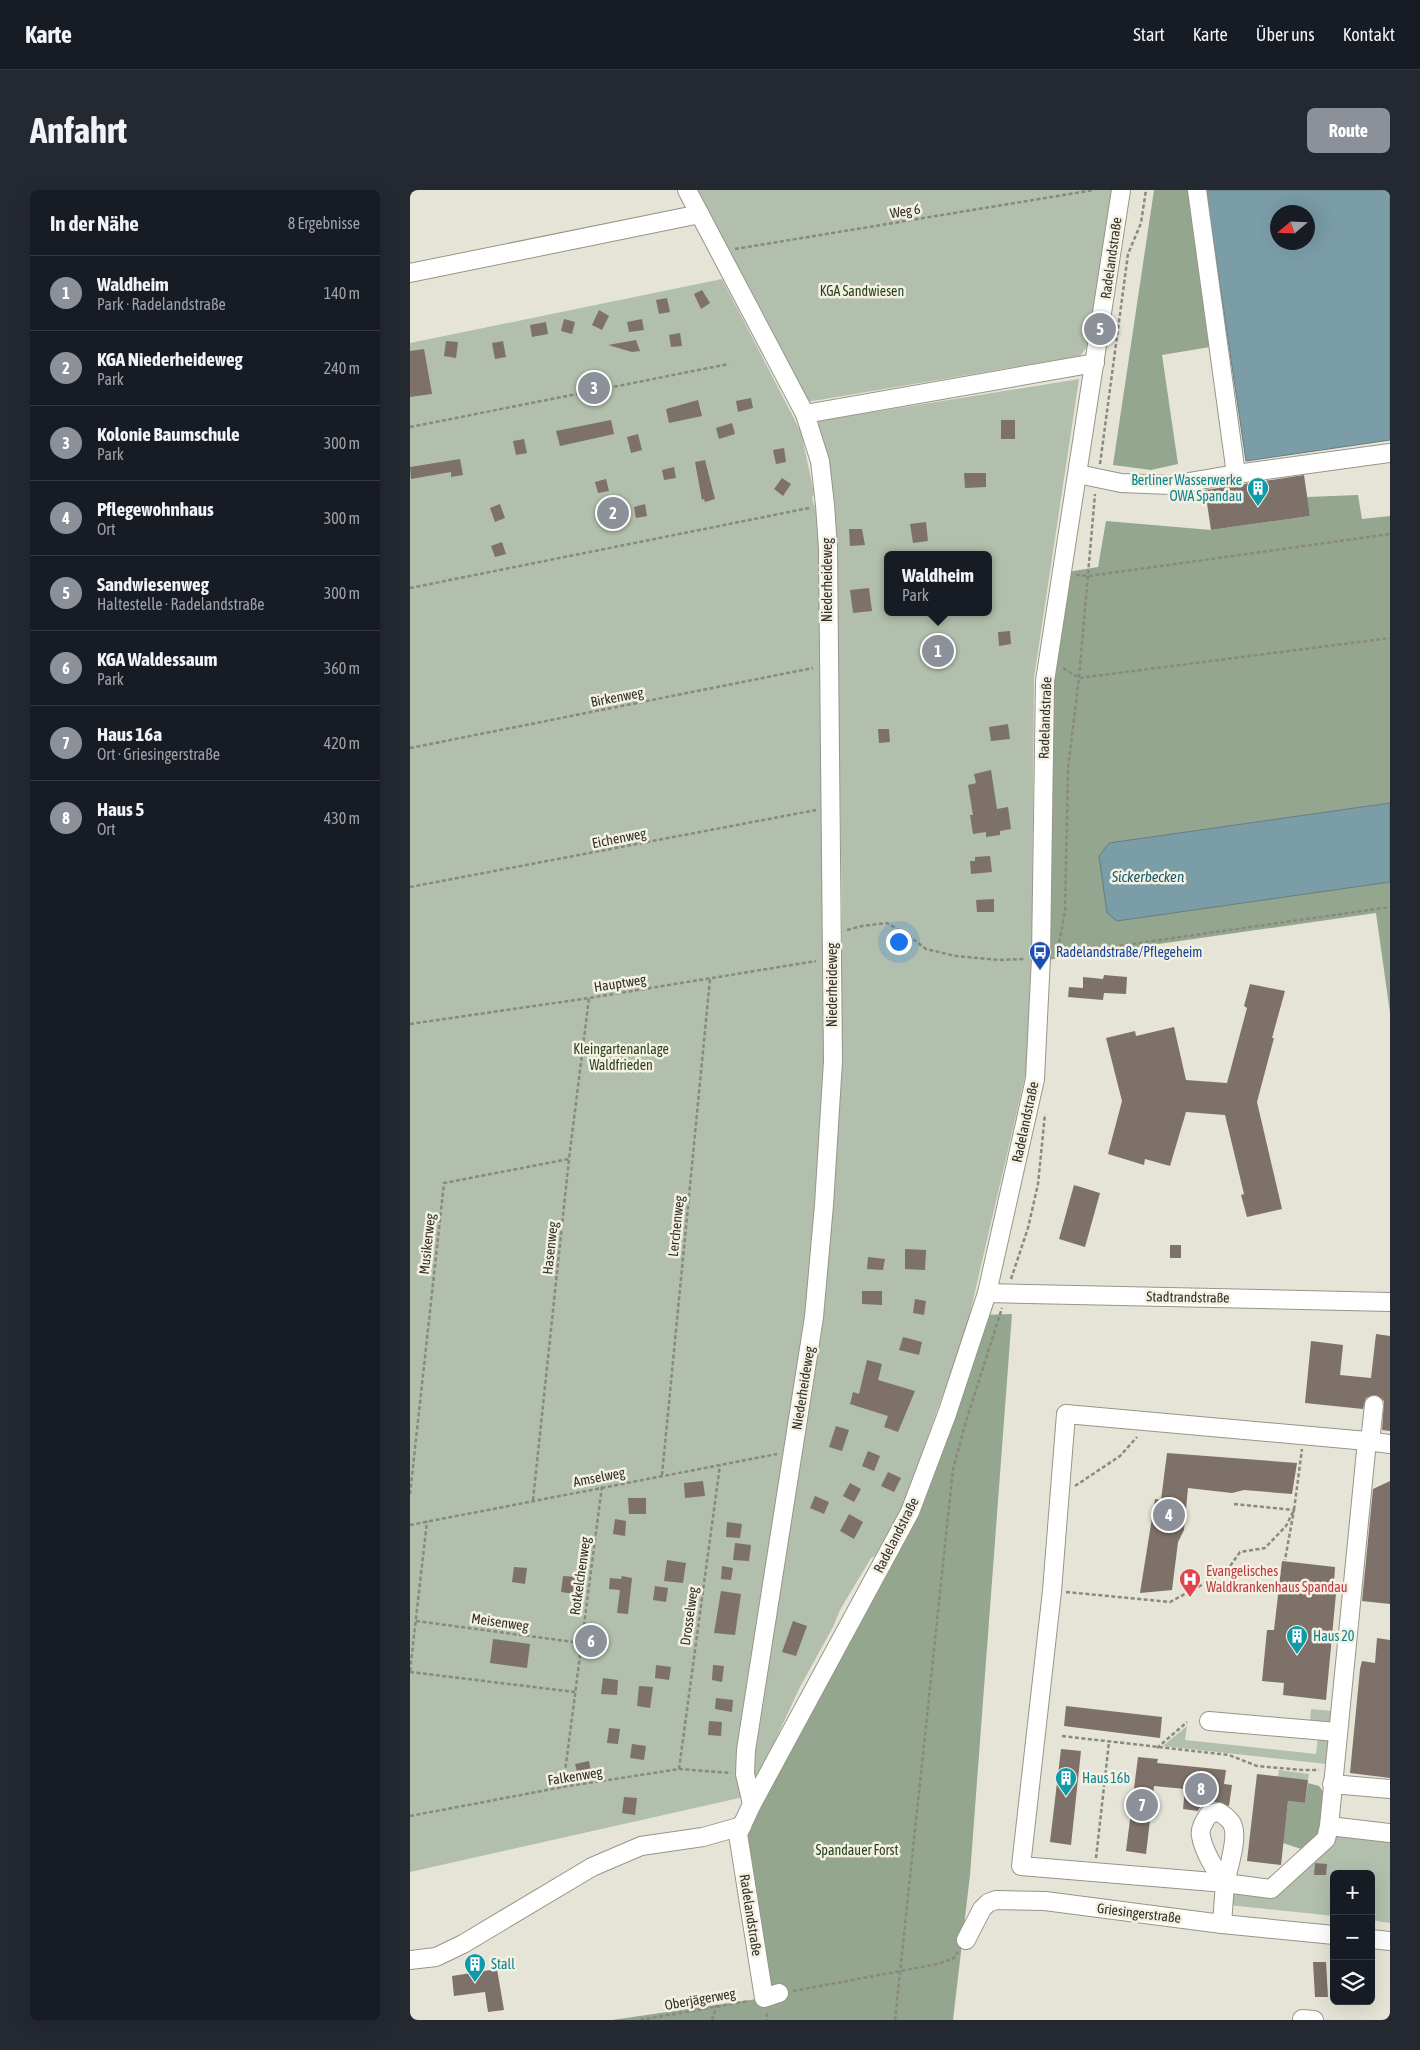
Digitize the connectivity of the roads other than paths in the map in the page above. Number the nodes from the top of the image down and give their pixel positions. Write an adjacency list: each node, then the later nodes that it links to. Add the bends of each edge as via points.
1 (686, 190): 4 (street, Niederheideweg)
2 (1121, 190): 6 (street, Radelandstraße)
3 (1197, 190): 10 (street)
4 (700, 214): 5 (street); 7 (street, Niederheideweg)
5 (410, 273)
6 (1095, 363): 7 (street); 9 (street, Radelandstraße)
7 (806, 414): 20 (street, Niederheideweg, via 820,461 828,548 833,1061 814,1317 746,1750 745,1774)
8 (1390, 453): 10 (street)
9 (1078, 474): 10 (street, via 1120,483 1171,485); 11 (street, Radelandstraße, via 1045,681 1041,957 1035,1079)
10 (1236, 474)
11 (987, 1293): 12 (street, Stadtrandstraße); 20 (street, Radelandstraße, via 910,1512)
12 (1390, 1302)
13 (1374, 1405): 14 (street)
14 (1369, 1441): 15 (street); 17 (street); 24 (street, via 1066,1414 1052,1591 1021,1874 1094,1872)
15 (1390, 1444)
16 (1209, 1721): 17 (street)
17 (1337, 1732): 18 (street)
18 (1333, 1777): 19 (street); 22 (street)
19 (1390, 1789)
20 (752, 1804): 21 (street, Radelandstraße)
21 (742, 1826): 30 (street, via 703,1837 641,1846 592,1867 463,1944 436,1957); 31 (street, Radelandstraße, via 738,1834)
22 (1329, 1826): 23 (street); 24 (street, via 1326,1839 1271,1889)
23 (1390, 1832)
24 (1225, 1883): 25 (street)
25 (1222, 1924): 26 (street, Griesingerstraße); 29 (street, Griesingerstraße, via 1045,1901 996,1900 982,1909)
26 (1330, 1935)
27 (1375, 1939): 28 (street)
28 (1390, 1941)
29 (963, 1945)
30 (410, 1960)
31 (772, 1996)
32 (1302, 2020): 33 (street)
33 (1314, 2020)

